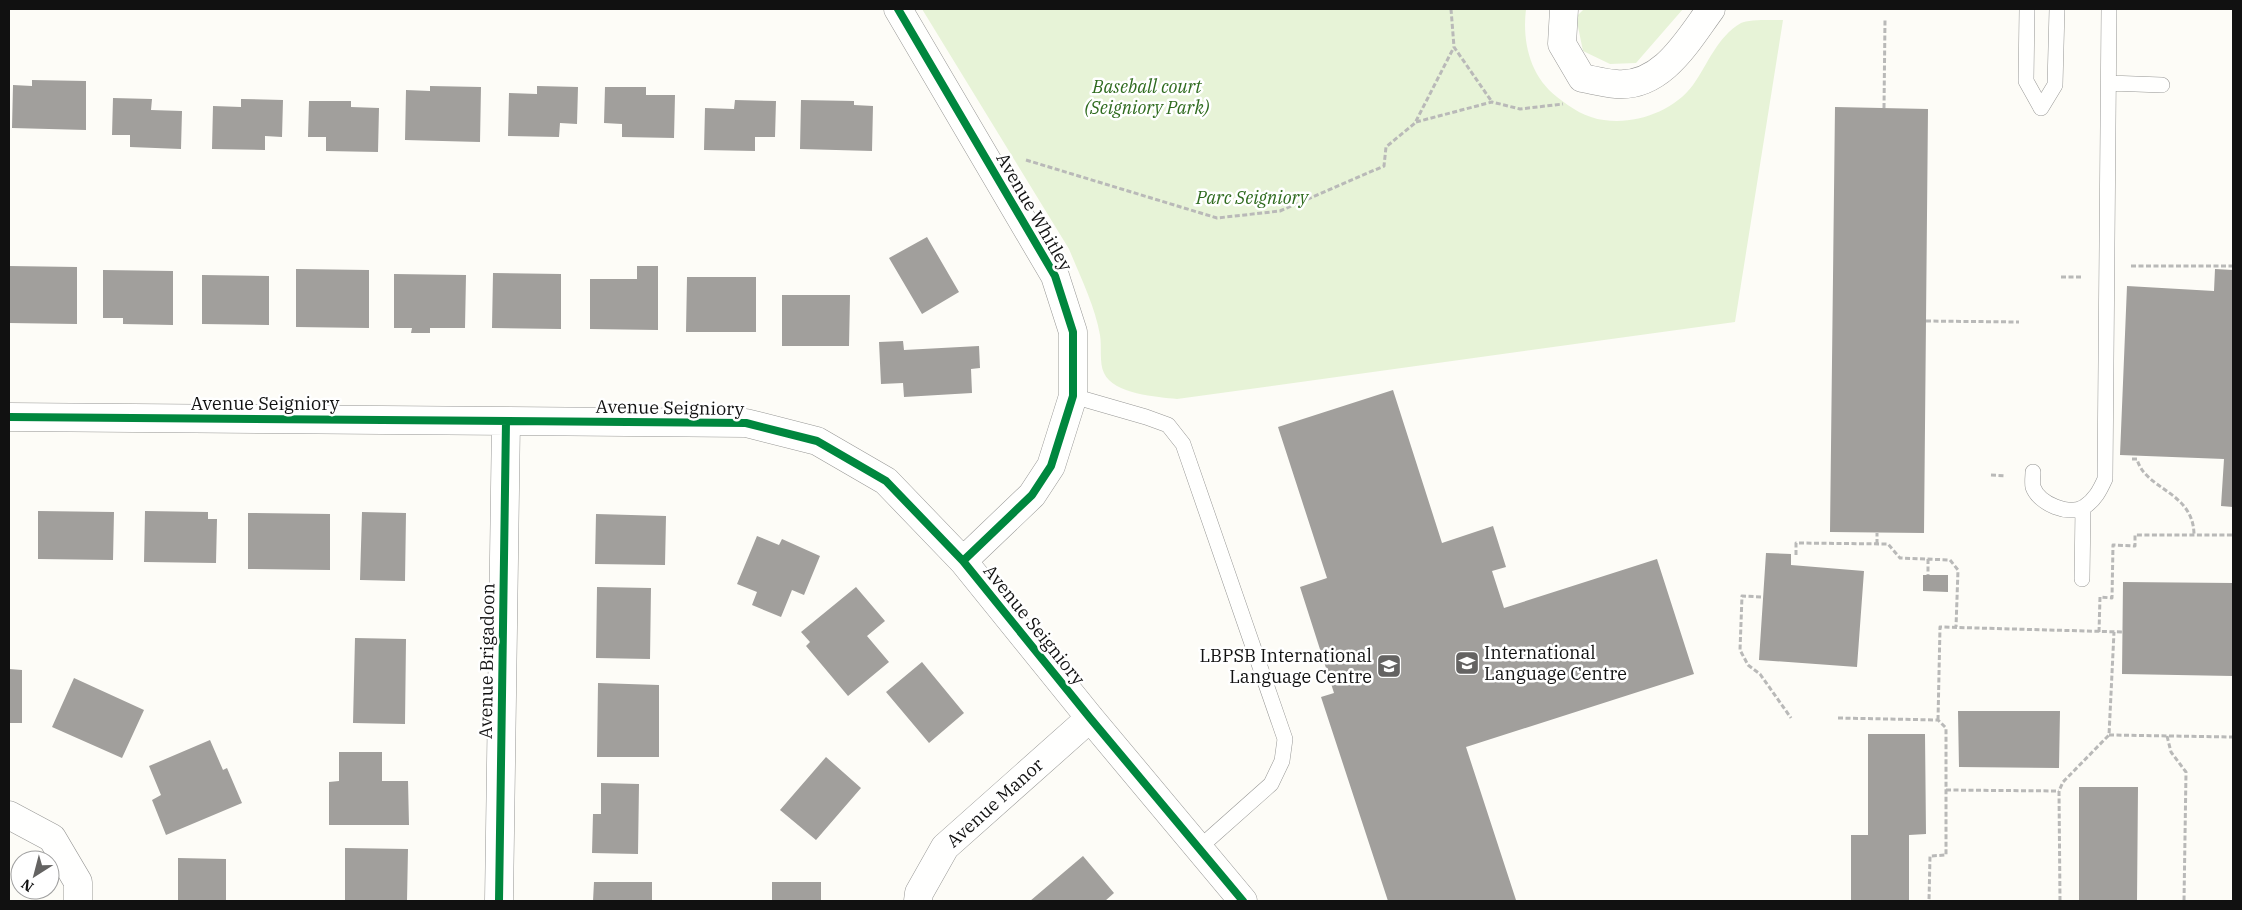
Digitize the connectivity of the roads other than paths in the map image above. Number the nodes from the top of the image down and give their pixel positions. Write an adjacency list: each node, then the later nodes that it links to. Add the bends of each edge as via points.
1 (898, 9): 9 (street, Avenue Whitley, via 1055,276 1073,332)
2 (1564, 9): 3 (street, via 1562,44 1582,78 1618,84 1646,80 1674,60)
3 (1711, 9)
4 (2027, 9): 5 (lane, via 2026,81 2041,108 2056,85)
5 (2057, 9)
6 (2109, 9): 7 (lane)
7 (2109, 84): 8 (lane); 13 (lane, via 2105,479 2098,494)
8 (2162, 84)
9 (1073, 396): 14 (street, Avenue Whitley, via 1052,466 1032,496); 18 (lane, via 1168,426 1182,444 1285,739 1282,761 1271,784)
10 (9, 417): 11 (street, Avenue Seigniory)
11 (506, 421): 14 (street, Avenue Seigniory, via 746,423 816,441 886,481); 20 (street, Avenue Brigadoon)
12 (2033, 472): 13 (lane, via 2034,488 2046,502 2065,509)
13 (2083, 508): 15 (lane)
14 (963, 561): 16 (street, Avenue Seigniory)
15 (2082, 579)
16 (1090, 718): 18 (street, Avenue Seigniory); 21 (street, Avenue Manor, via 944,847)
17 (9, 815): 19 (street, via 52,838 78,882)
18 (1199, 848): 22 (street, Avenue Seigniory)
19 (78, 901)
20 (499, 901)
21 (918, 901)
22 (1243, 901)

